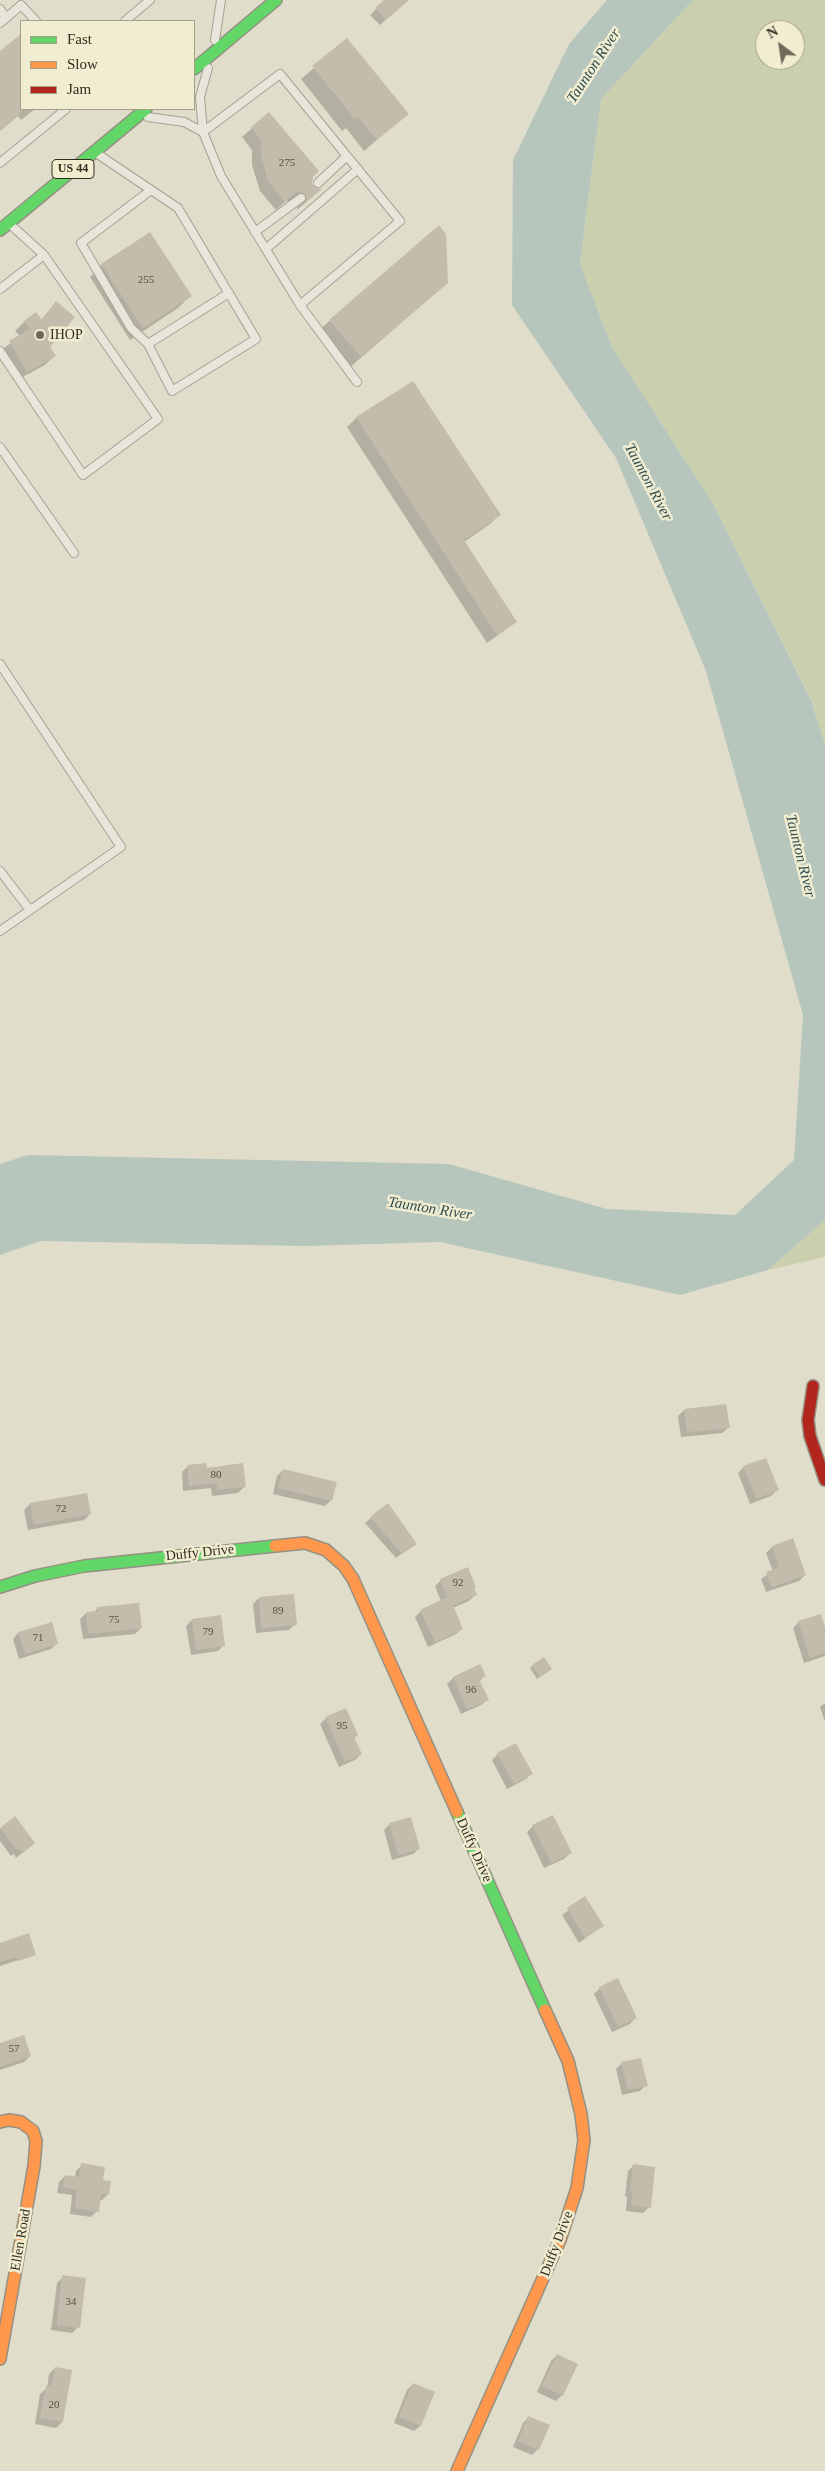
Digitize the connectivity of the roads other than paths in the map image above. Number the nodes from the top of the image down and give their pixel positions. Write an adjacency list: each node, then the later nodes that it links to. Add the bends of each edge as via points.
1 (150, 0): 6 (lane)
2 (221, 0): 8 (lane)
3 (276, 0): 8 (main road)
4 (0, 9): 7 (lane)
5 (35, 20): 7 (lane, via 21,5)
6 (126, 20)
7 (3, 21)
8 (212, 53): 9 (main road); 12 (lane, via 200,97)
9 (195, 68)
10 (65, 110): 15 (lane)
11 (141, 112): 12 (lane, via 184,122); 13 (main road, US 44)
12 (203, 132): 14 (lane, via 280,74); 21 (lane, via 221,176)
13 (94, 152): 18 (lane); 20 (main road, US 44)
14 (347, 156): 16 (lane); 17 (lane)
15 (0, 163)
16 (358, 169): 22 (lane); 26 (lane, via 400,220)
17 (318, 183)
18 (151, 190): 25 (lane, via 178,208); 27 (lane, via 81,243 131,328)
19 (301, 198): 21 (lane)
20 (4, 226): 23 (lane)
21 (255, 232): 22 (lane)
22 (266, 249): 26 (lane)
23 (44, 255): 24 (lane); 28 (lane, via 158,419 84,475)
24 (0, 289)
25 (229, 293): 27 (lane); 27 (lane, via 256,339 172,391)
26 (300, 305): 29 (lane)
27 (148, 344)
28 (0, 351)
29 (357, 382)
30 (0, 446): 31 (lane)
31 (74, 554)
32 (0, 664): 34 (lane, via 121,846)
33 (0, 871): 34 (lane)
34 (30, 910): 35 (lane)
35 (0, 931)
36 (813, 1386): 37 (main road, via 808,1420 810,1436)
37 (825, 1480)
38 (0, 1587): 41 (main road, Duffy Drive, via 84,1566 299,1543 326,1550 353,1579 568,2062 584,2132 582,2164 560,2240)
39 (0, 2122): 40 (main road, Ellen Road, via 10,2120 25,2124 36,2141)
40 (0, 2360)
41 (457, 2471)

